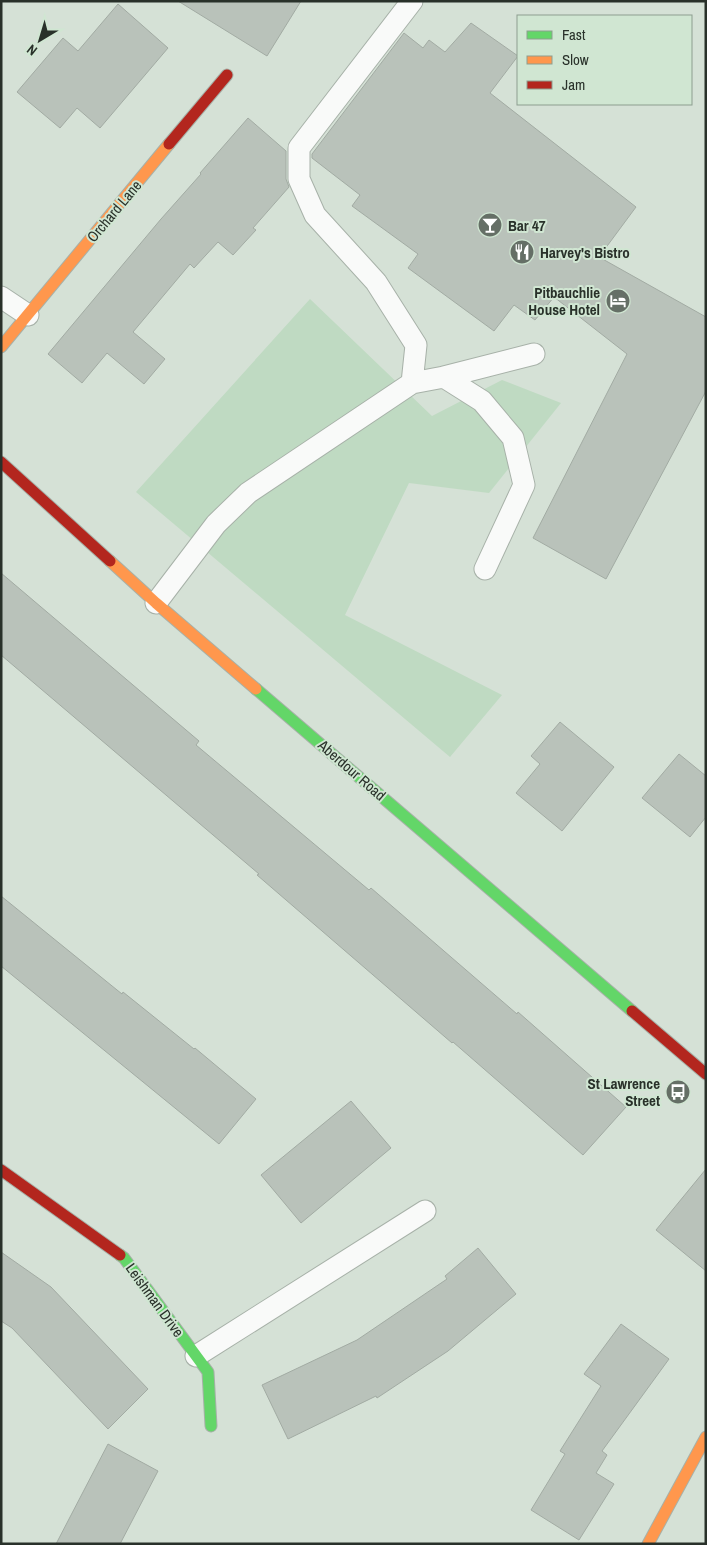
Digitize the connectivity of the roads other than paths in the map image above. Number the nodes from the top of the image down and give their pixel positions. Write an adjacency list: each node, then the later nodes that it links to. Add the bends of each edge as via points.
1 (412, 1): 8 (lane, via 299,148 299,179 315,214 376,282 416,345)
2 (227, 75): 4 (main road, Orchard Lane)
3 (1, 297): 4 (lane)
4 (28, 315): 5 (main road, Orchard Lane)
5 (1, 347)
6 (534, 354): 7 (lane)
7 (444, 377): 8 (lane); 10 (lane, via 482,401 513,438 524,485)
8 (412, 383): 11 (lane, via 248,494 216,524)
9 (1, 462): 11 (main road, Aberdour Road)
10 (485, 569)
11 (156, 603): 12 (main road, Aberdour Road)
12 (706, 1074)
13 (1, 1170): 15 (main road, Leishman Drive, via 124,1258)
14 (425, 1211): 15 (lane)
15 (196, 1356): 16 (main road, Leishman Drive, via 208,1372)
16 (211, 1426)
17 (706, 1437): 18 (main road)
18 (648, 1544)

